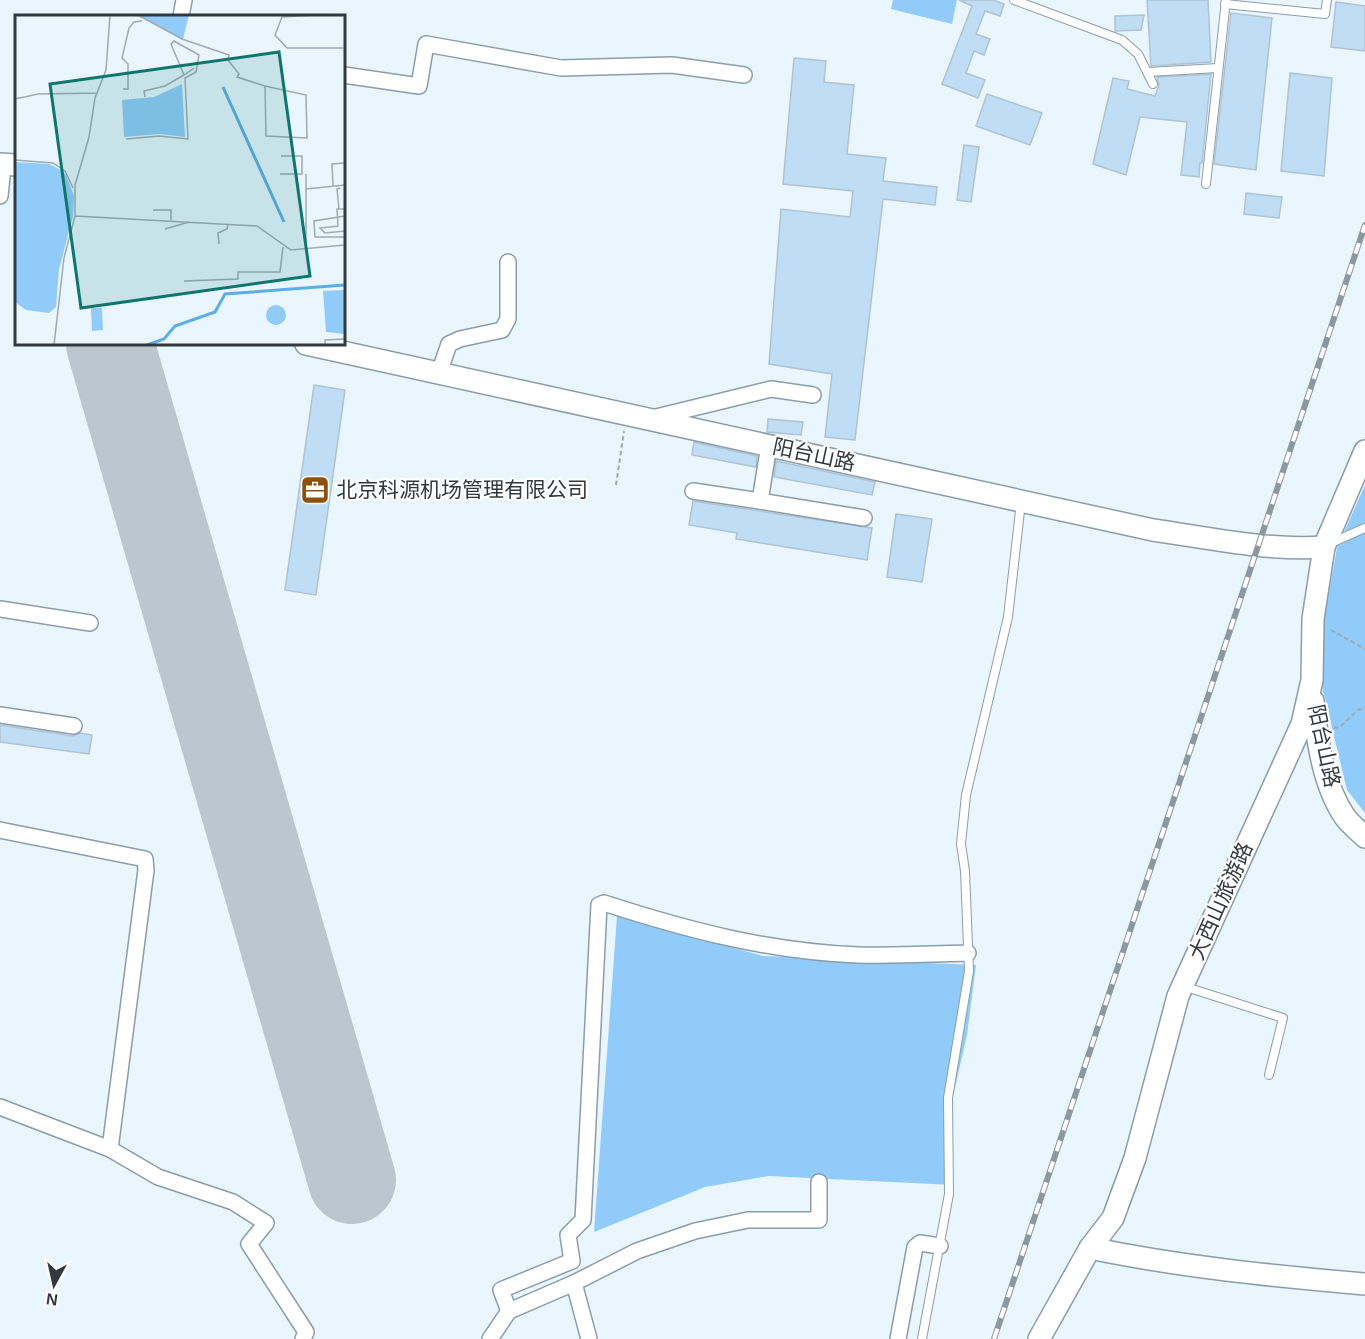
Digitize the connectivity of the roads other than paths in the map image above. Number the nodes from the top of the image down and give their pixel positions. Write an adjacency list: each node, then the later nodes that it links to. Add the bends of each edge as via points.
1 (184, 0): 5 (street)
2 (1014, 0): 7 (lane, via 1122,40 1138,54)
3 (1327, 0): 4 (lane, via 1325,14)
4 (1226, 2): 6 (lane)
5 (181, 15)
6 (1218, 68): 7 (lane); 13 (lane)
7 (1148, 72): 10 (lane)
8 (345, 75): 9 (street, via 419,86 426,44 561,68 672,66)
9 (744, 75)
10 (1153, 84)
11 (15, 165): 12 (street)
12 (0, 166): 14 (street)
13 (1206, 183)
14 (0, 196)
15 (508, 262): 17 (street, via 508,319 502,330 449,344)
16 (311, 345): 17 (street, 阳台山路)
17 (439, 373): 19 (street, 阳台山路)
18 (813, 395): 19 (street, via 771,389)
19 (649, 419): 20 (street, 阳台山路)
20 (769, 445): 23 (street); 24 (street, 阳台山路)
21 (1365, 451): 27 (street, 大西山旅游路)
22 (693, 491): 23 (street)
23 (760, 501): 25 (street)
24 (1022, 501): 27 (street, 阳台山路, via 1153,530 1241,543); 37 (lane, via 1008,617 966,795 961,844)
25 (864, 518)
26 (1365, 528): 27 (lane)
27 (1324, 547): 30 (street, 大西山旅游路, via 1313,619)
28 (0, 609): 29 (street)
29 (90, 623)
30 (1311, 680): 33 (street, 大西山旅游路, via 1302,724); 34 (street, 阳台山路)
31 (0, 715): 32 (street)
32 (74, 726)
33 (1284, 762): 34 (street, via 1299,759); 38 (street, 大西山旅游路)
34 (1325, 770): 36 (street, 阳台山路, via 1346,818)
35 (0, 830): 41 (street, via 145,859)
36 (1365, 837)
37 (968, 953): 43 (lane, via 969,971 948,1098 949,1194); 47 (street, via 858,955 771,947 673,925 604,903 599,905 583,1220 568,1235 572,1261 501,1290)
38 (1182, 986): 39 (lane, via 1283,1018); 44 (street, 大西山旅游路, via 1135,1158 1113,1218)
39 (1269, 1075)
40 (0, 1107): 41 (street)
41 (110, 1149): 48 (street, via 158,1177 233,1202 266,1223 249,1244 306,1332)
42 (819, 1182): 45 (street, via 819,1220 748,1220 694,1231 637,1251)
43 (939, 1246): 51 (street, via 920,1243 915,1247); 52 (lane)
44 (1090, 1248): 46 (street, via 1149,1261); 53 (street, 大西山旅游路)
45 (574, 1283): 47 (street); 50 (street)
46 (1365, 1284)
47 (509, 1311): 49 (street)
48 (303, 1339)
49 (490, 1339)
50 (589, 1339)
51 (898, 1339)
52 (922, 1339)
53 (1039, 1339)

